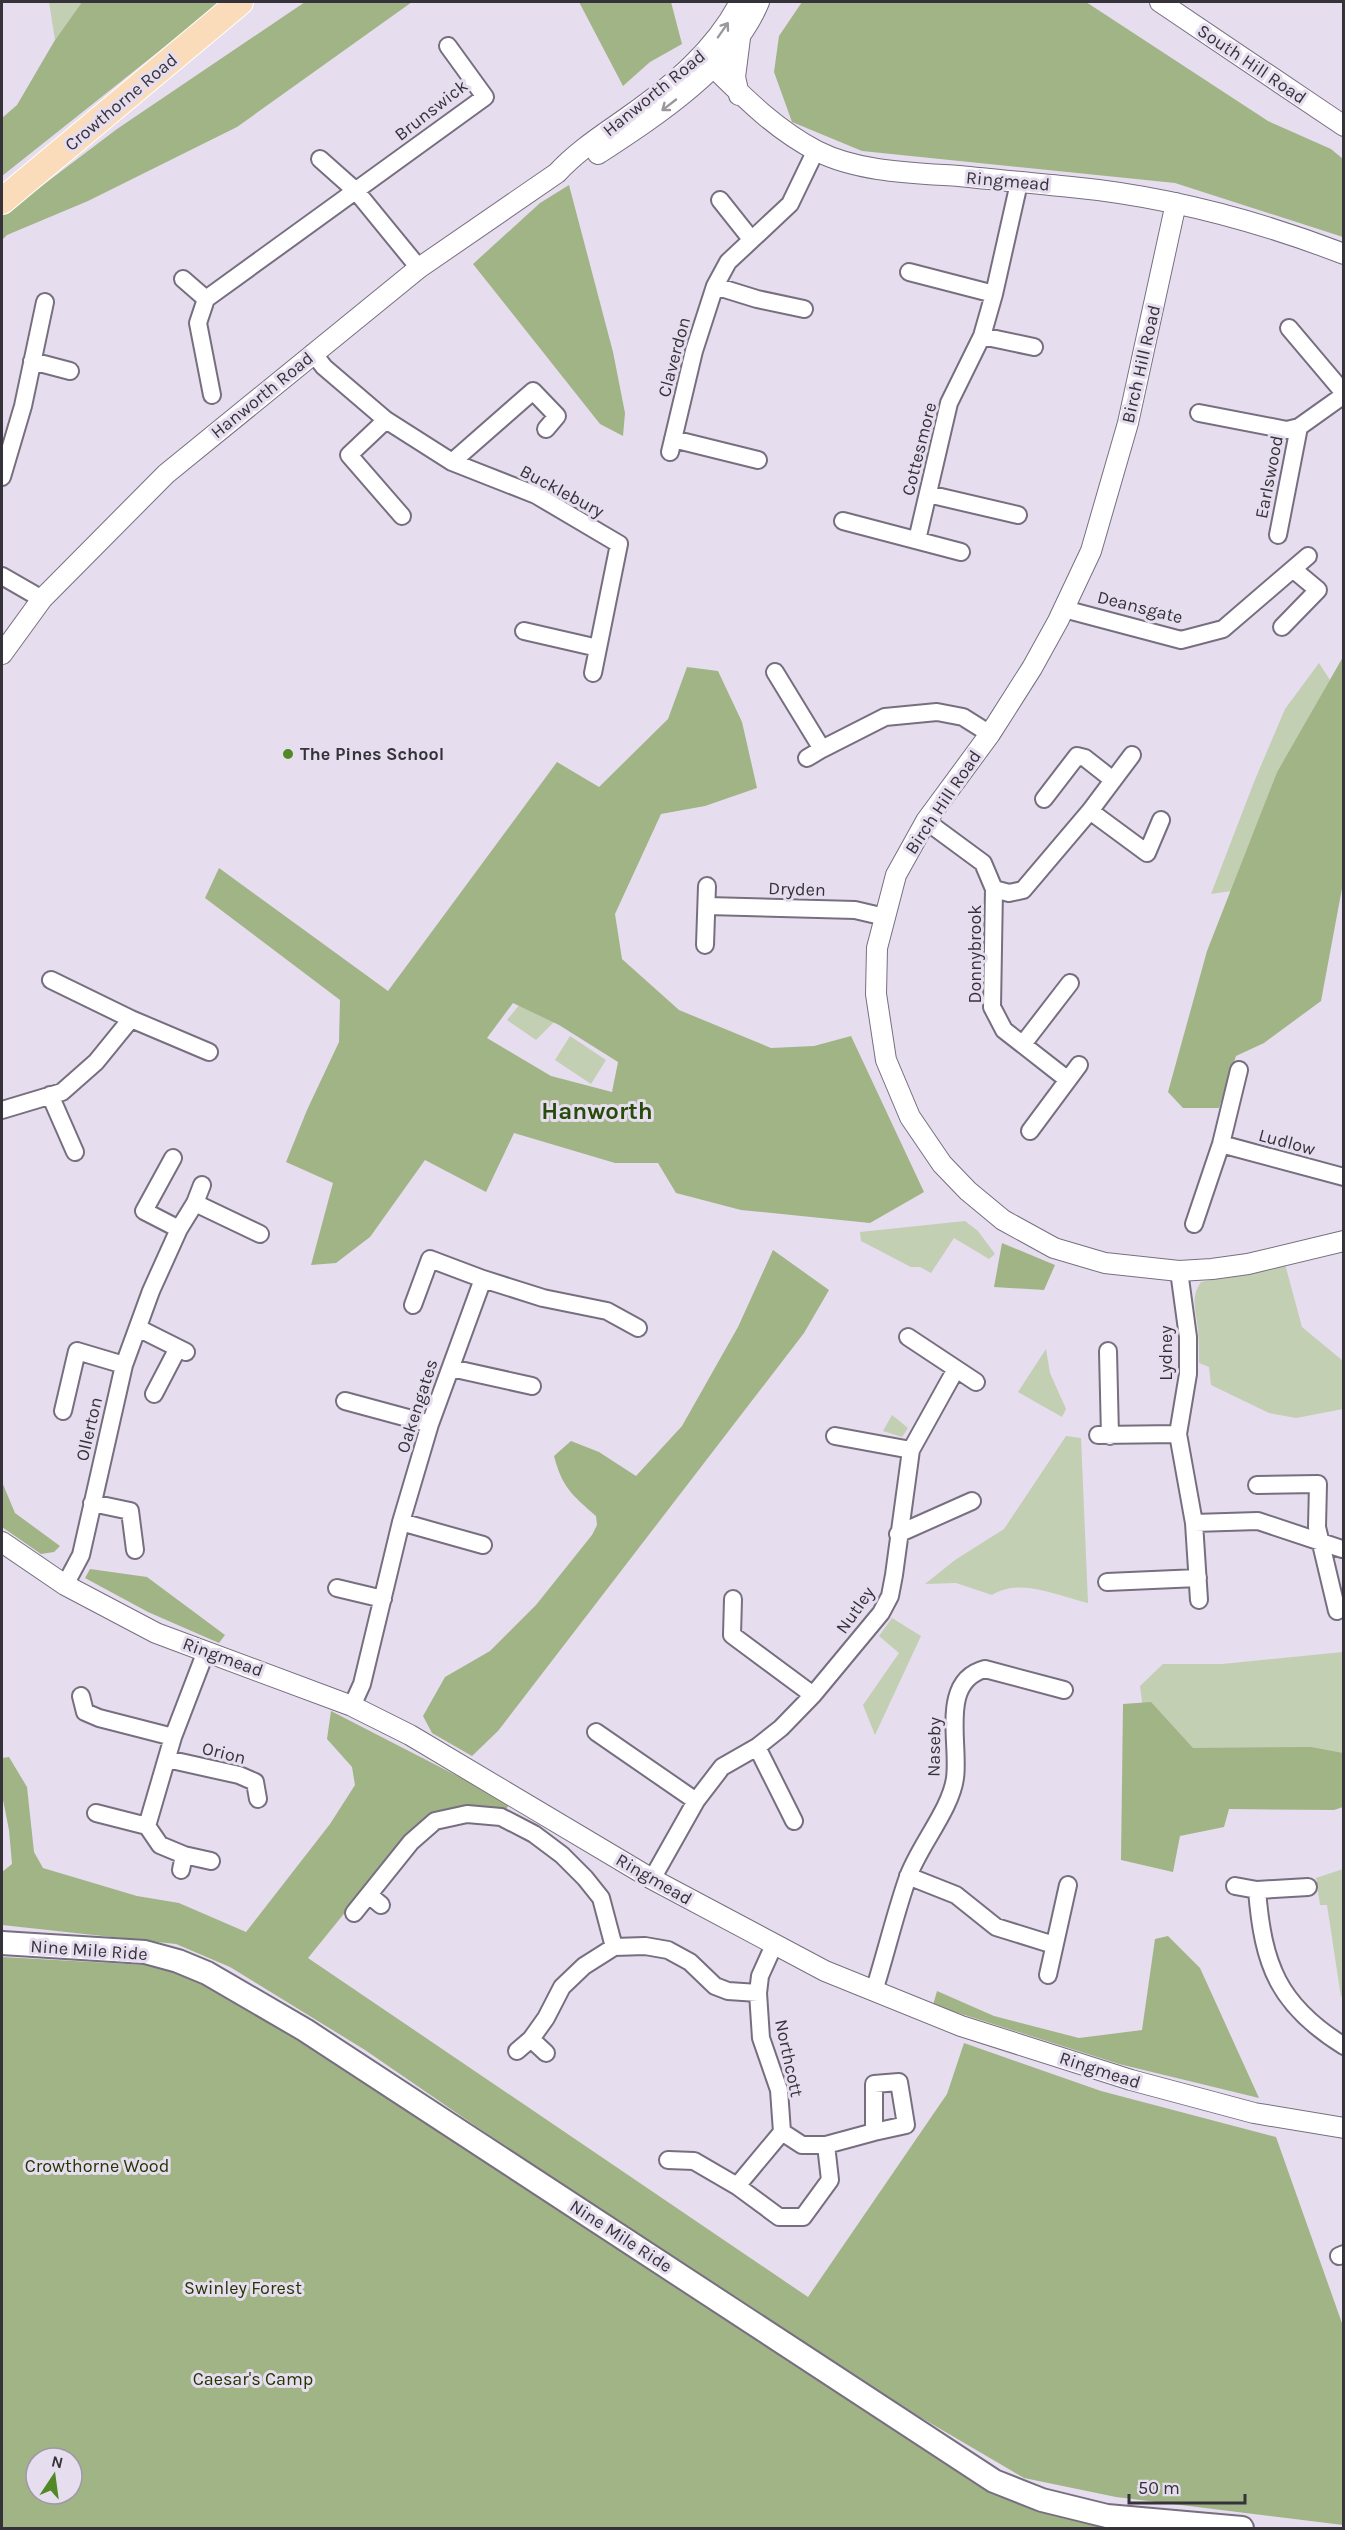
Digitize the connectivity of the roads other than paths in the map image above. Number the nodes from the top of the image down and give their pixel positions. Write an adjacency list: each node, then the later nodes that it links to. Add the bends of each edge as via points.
1 (240, 2): 15 (main road, Crowthorne Road)
2 (740, 2): 7 (street, Hanworth Road, one-way to 2)
3 (759, 2): 5 (street, Hanworth Road)
4 (1160, 2): 9 (street, South Hill Road)
5 (740, 38): 7 (street, Hanworth Road); 8 (street, via 735,77)
6 (448, 46): 13 (street, Brunswick, via 485,97)
7 (707, 61): 8 (street, Ringmead); 19 (street, Hanworth Road, via 573,156 557,173)
8 (739, 95): 10 (street, Ringmead)
9 (1344, 126)
10 (816, 150): 12 (street, Ringmead, via 869,166); 17 (street, Claverdon, via 790,204)
11 (320, 159): 13 (street)
12 (1019, 183): 16 (street, Ringmead); 23 (street, Cottesmore)
13 (356, 191): 19 (street); 24 (street, Brunswick)
14 (720, 200): 17 (street)
15 (2, 201)
16 (1176, 202): 18 (street, Ringmead, via 1306,239); 53 (street, Birch Hill Road, via 1128,423 1091,551)
17 (751, 239): 22 (street, Claverdon, via 728,262)
18 (1344, 254)
19 (419, 268): 30 (street, Hanworth Road)
20 (909, 272): 23 (street)
21 (183, 279): 24 (street)
22 (716, 286): 26 (street); 39 (street, Claverdon, via 694,351 671,446)
23 (994, 294): 28 (street, Cottesmore)
24 (206, 299): 34 (street, via 198,324)
25 (45, 302): 31 (street)
26 (804, 309)
27 (1289, 328): 33 (street, Earlswood)
28 (982, 336): 29 (street); 42 (street, Cottesmore, via 949,403)
29 (1034, 347)
30 (313, 353): 36 (street, Bucklebury, via 324,368); 52 (street, Hanworth Road, via 166,474)
31 (32, 361): 32 (street); 41 (street)
32 (70, 371)
33 (1344, 394): 37 (street, Earlswood)
34 (213, 395)
35 (1199, 413): 37 (street, Earlswood, via 1287,430)
36 (386, 420): 40 (street, Bucklebury); 43 (street, via 349,455)
37 (1299, 428): 46 (street, Earlswood)
38 (546, 429): 40 (street, via 557,416 533,391)
39 (758, 460)
40 (452, 462): 56 (street, Bucklebury, via 536,495 625,548)
41 (2, 477)
42 (928, 494): 44 (street); 47 (street, Cottesmore)
43 (402, 516)
44 (1018, 516)
45 (843, 521): 47 (street)
46 (1278, 535)
47 (917, 540): 48 (street)
48 (962, 552)
49 (1308, 556): 50 (street, Deansgate)
50 (1293, 570): 53 (street, Deansgate, via 1223,628 1181,640); 54 (street, via 1318,590)
51 (2, 576): 52 (street)
52 (42, 599): 57 (street, Hanworth Road)
53 (1064, 609): 60 (street, Birch Hill Road)
54 (1282, 627)
55 (524, 631): 56 (street)
56 (598, 648): 59 (street, Bucklebury)
57 (2, 654)
58 (775, 672): 61 (street)
59 (593, 673)
60 (990, 734): 61 (street, via 963,717 937,712 885,717); 68 (street, Birch Hill Road)
61 (822, 749): 63 (street)
62 (1132, 755): 64 (street, Donnybrook)
63 (807, 758)
64 (1113, 780): 65 (street, via 1077,756); 66 (street, Donnybrook)
65 (1044, 799)
66 (1090, 811): 67 (street, via 1146,858); 70 (street, Donnybrook, via 1023,890)
67 (1161, 820)
68 (926, 821): 70 (street, Donnybrook, via 983,863); 72 (street, Birch Hill Road, via 896,875)
69 (706, 886): 71 (street)
70 (994, 889): 77 (street, Donnybrook, via 992,1007 1004,1030)
71 (707, 906): 72 (street, Dryden, via 855,910); 73 (street)
72 (885, 917): 95 (street, Birch Hill Road, via 877,948 876,994 886,1060 910,1117 942,1164 1003,1220 1054,1248 1104,1263)
73 (705, 945)
74 (51, 980): 76 (street)
75 (1070, 983): 77 (street)
76 (131, 1019): 78 (street); 82 (street, via 96,1062 62,1092)
77 (1023, 1044): 81 (street, Donnybrook)
78 (209, 1052)
79 (1079, 1065): 81 (street)
80 (1239, 1070): 85 (street)
81 (1068, 1080): 84 (street)
82 (50, 1095): 83 (street); 86 (street)
83 (2, 1110)
84 (1030, 1131)
85 (1221, 1144): 88 (street, Ludlow); 91 (street)
86 (75, 1152)
87 (173, 1158): 92 (street, via 144,1211)
88 (1344, 1177)
89 (202, 1185): 90 (street, Ollerton)
90 (195, 1203): 92 (street, Ollerton); 93 (street)
91 (1194, 1224)
92 (179, 1229): 98 (street, Ollerton)
93 (260, 1234)
94 (1344, 1241): 95 (street, Birch Hill Road, via 1248,1264)
95 (1179, 1271): 111 (street, Lydney, via 1188,1337 1188,1374)
96 (483, 1278): 97 (street, via 430,1259); 99 (street, via 519,1291 607,1311); 103 (street, Oakengates)
97 (413, 1305)
98 (138, 1328): 102 (street, Ollerton); 107 (street, via 182,1350)
99 (638, 1328)
100 (908, 1337): 104 (street)
101 (1108, 1351): 111 (street, via 1104,1436)
102 (124, 1365): 109 (street, Ollerton, via 69,1349); 116 (street, Ollerton)
103 (451, 1368): 106 (street); 110 (street, Oakengates)
104 (956, 1369): 105 (street); 113 (street, Nutley)
105 (976, 1382)
106 (532, 1386)
107 (154, 1394)
108 (345, 1401): 110 (street)
109 (63, 1411)
110 (430, 1424): 117 (street, Oakengates)
111 (1178, 1434): 118 (street, Lydney)
112 (835, 1436): 113 (street)
113 (910, 1450): 119 (street, Nutley)
114 (1257, 1485): 120 (street, via 1318,1484 1317,1527)
115 (972, 1501): 119 (street)
116 (92, 1503): 124 (street, via 130,1511); 127 (street, Ollerton, via 81,1556)
117 (401, 1522): 122 (street); 129 (street, Oakengates)
118 (1194, 1523): 120 (street, via 1258,1521); 125 (street, Lydney)
119 (898, 1534): 135 (street, Nutley, via 890,1596 881,1613)
120 (1321, 1541): 123 (street); 132 (street)
121 (2, 1542): 127 (street, Ringmead)
122 (483, 1545)
123 (1342, 1549)
124 (135, 1550)
125 (1198, 1578): 126 (street); 131 (street, Lydney)
126 (1107, 1582)
127 (65, 1586): 133 (street, Ringmead, via 156,1633)
128 (337, 1588): 129 (street)
129 (383, 1599): 137 (street, Oakengates, via 362,1684)
130 (733, 1599): 135 (street, via 732,1635)
131 (1199, 1600)
132 (1336, 1611)
133 (206, 1652): 137 (street, Ringmead); 139 (street)
134 (1064, 1690): 148 (street, Naseby, via 985,1669 964,1681 954,1707 956,1779)
135 (813, 1695): 140 (street, Nutley)
136 (81, 1696): 139 (street, via 85,1712 99,1719)
137 (352, 1706): 149 (street, Ringmead, via 479,1774)
138 (596, 1732): 143 (street)
139 (173, 1737): 141 (street)
140 (757, 1747): 143 (street, Nutley, via 722,1767); 145 (street)
141 (167, 1759): 142 (street, Orion, via 239,1774 255,1782); 146 (street)
142 (258, 1799)
143 (696, 1801): 149 (street, Nutley)
144 (96, 1813): 146 (street)
145 (794, 1821)
146 (147, 1826): 147 (street, via 160,1845 182,1862)
147 (211, 1861)
148 (908, 1876): 157 (street, via 956,1895 996,1927); 160 (street, Naseby)
149 (652, 1879): 156 (street, Ringmead)
150 (1068, 1885): 157 (street)
151 (1235, 1886): 153 (street)
152 (1308, 1887): 153 (street)
153 (1257, 1890): 163 (street, via 1260,1929 1278,1985 1315,2026)
154 (354, 1913): 158 (street, via 375,1900 411,1842 435,1821 467,1814 501,1817 534,1834 585,1878 601,1899)
155 (2, 1944): 172 (main road, Nine Mile Ride, via 146,1952 207,1973 305,2030 994,2481 1042,2500 1107,2516)
156 (774, 1945): 160 (street, Ringmead); 161 (street, Northcott, via 760,1976)
157 (1054, 1945): 159 (street)
158 (614, 1947): 161 (street, via 668,1950 690,1962 715,1986); 162 (street, via 584,1966 562,1987)
159 (1048, 1975)
160 (874, 1991): 166 (street, Ringmead, via 962,2026 1131,2080 1254,2113)
161 (758, 1993): 167 (street, Northcott, via 761,2038 779,2090)
162 (531, 2039): 164 (street); 165 (street)
163 (1344, 2046)
164 (517, 2050)
165 (546, 2053)
166 (1344, 2128)
167 (782, 2132): 169 (street, via 802,2145); 171 (street)
168 (874, 2132): 169 (street)
169 (826, 2145): 171 (street, via 830,2180 803,2217 779,2217)
170 (668, 2160): 171 (street, via 694,2161)
171 (737, 2186)
172 (1242, 2529)

